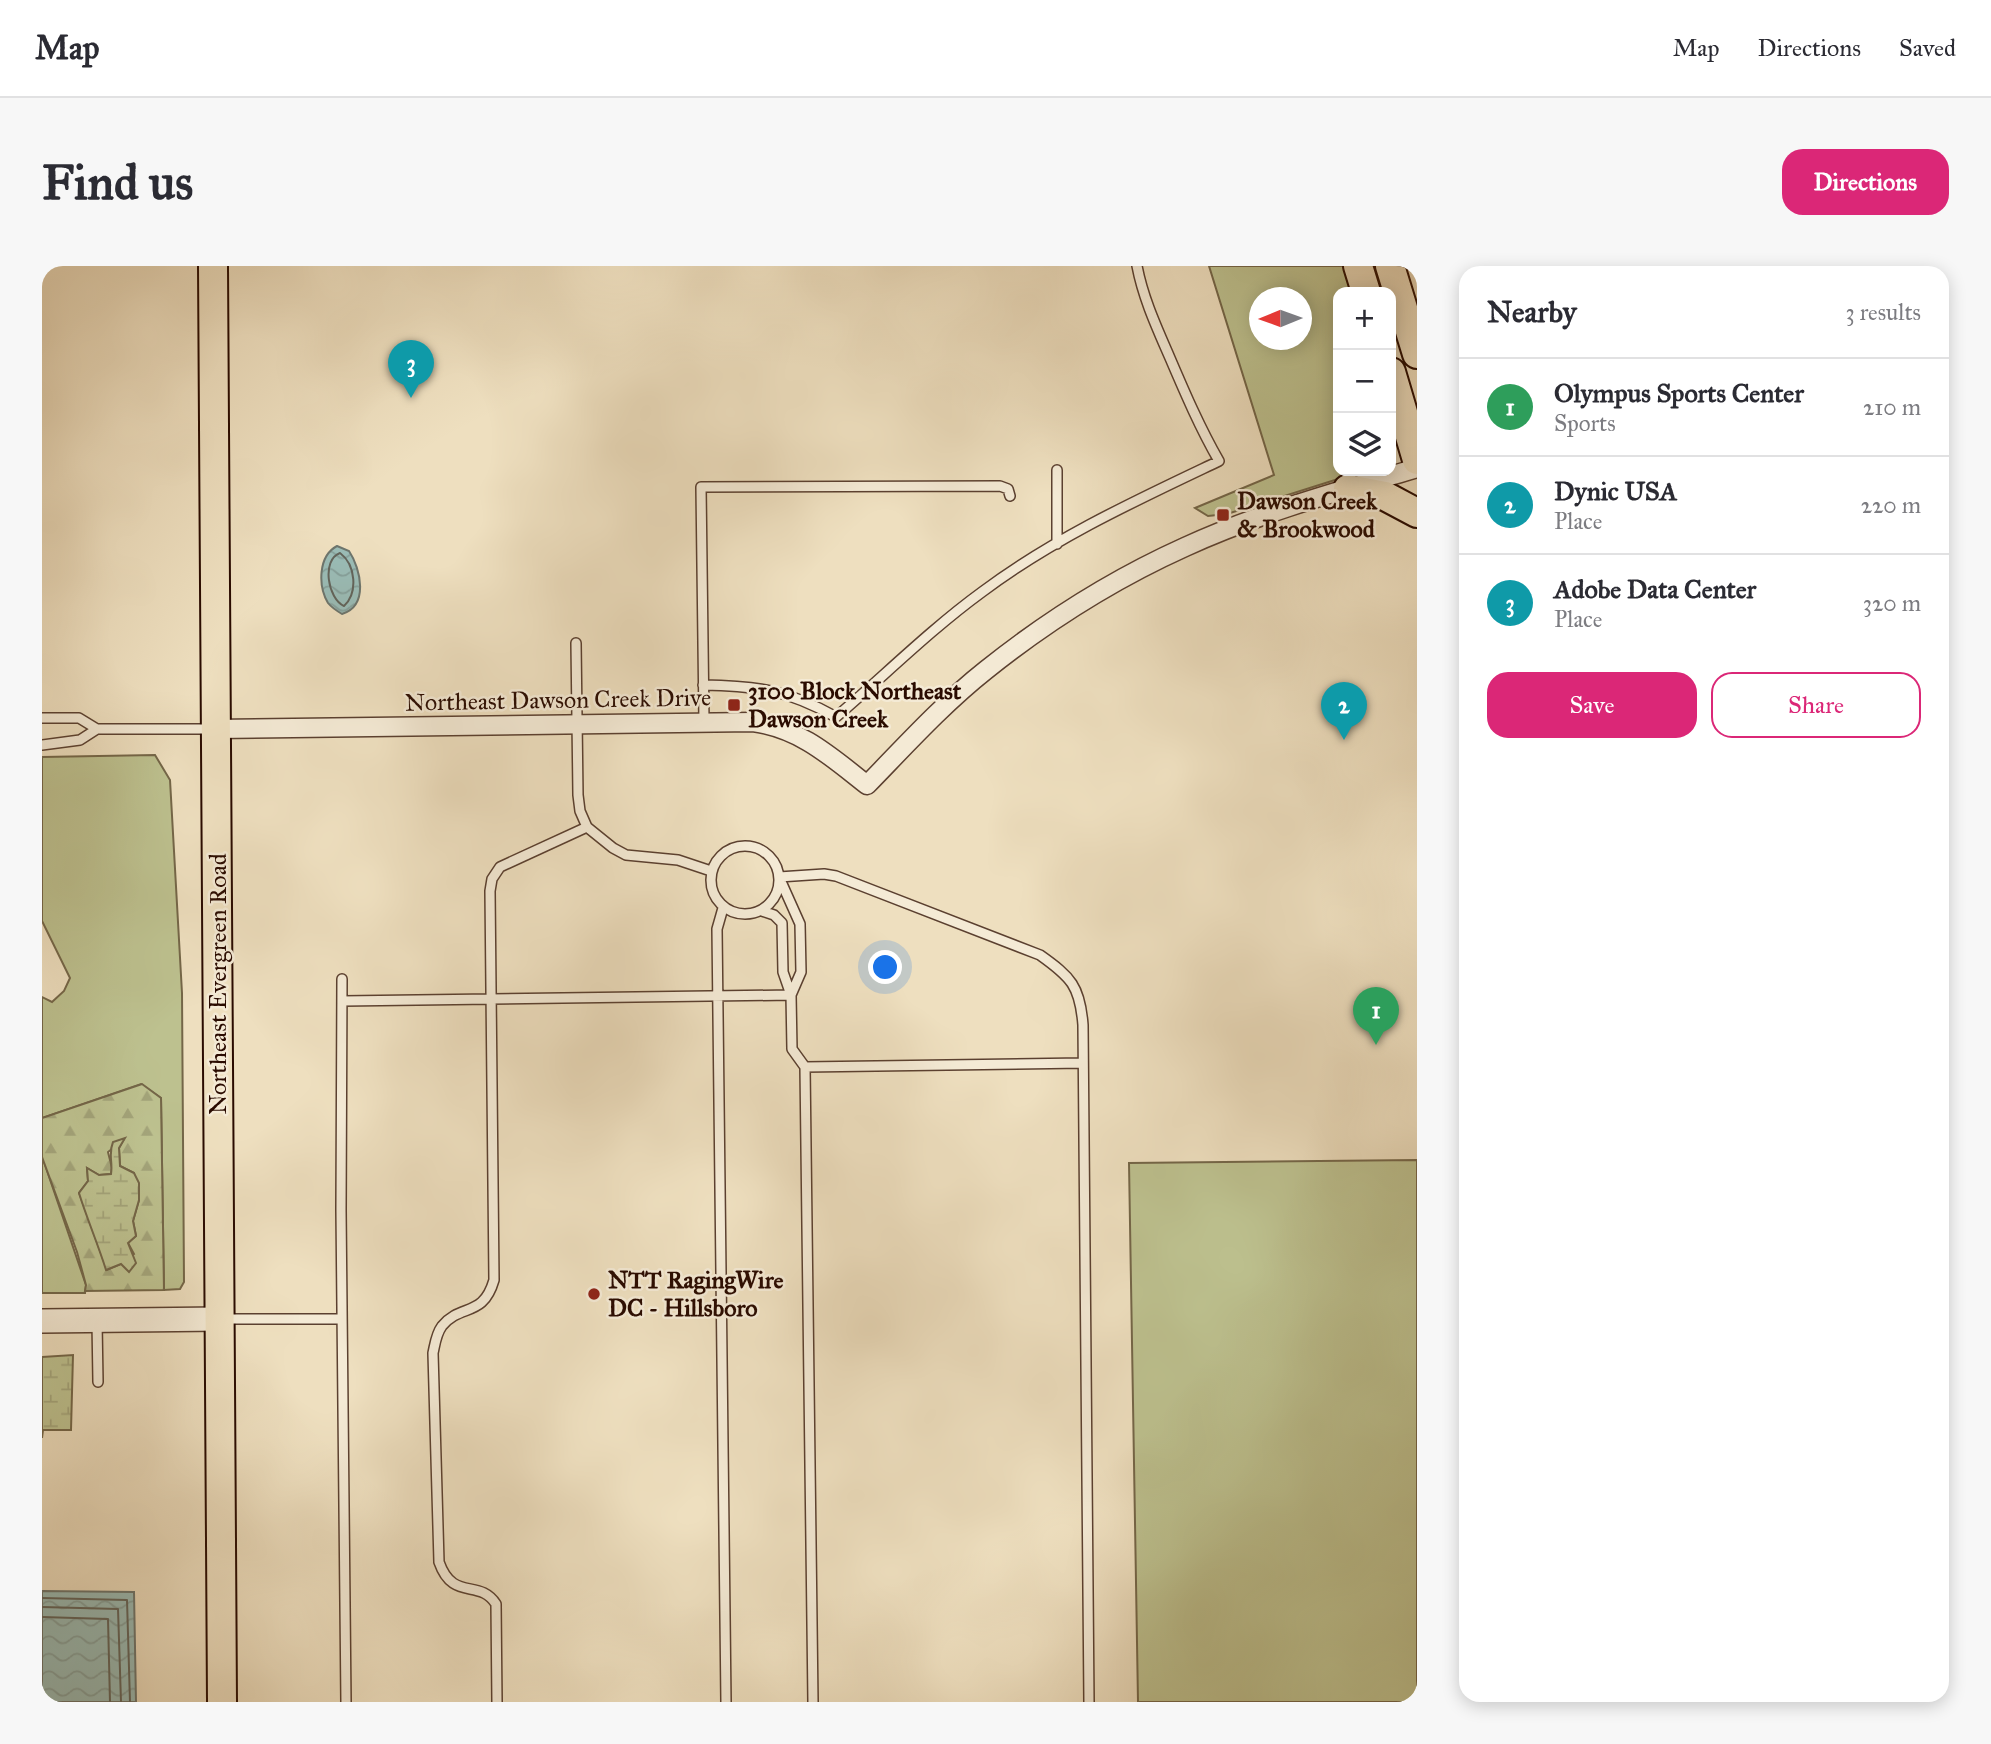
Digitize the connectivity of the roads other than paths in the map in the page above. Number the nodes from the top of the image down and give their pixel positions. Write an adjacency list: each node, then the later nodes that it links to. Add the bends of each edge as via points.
1 (213, 266): 21 (main road, Northeast Evergreen Road)
2 (1137, 266): 14 (lane, via 1152,315 1219,461)
3 (1358, 266): 5 (main road)
4 (1390, 266): 6 (main road)
5 (1364, 287)
6 (1417, 354)
7 (1396, 391): 8 (main road)
8 (1417, 460)
9 (1417, 468): 11 (street, Northeast Dawson Creek Drive)
10 (1057, 470): 14 (lane)
11 (1357, 480): 13 (main road); 18 (street, Northeast Dawson Creek Drive, via 1203,539 1108,586 985,671 867,785 811,741 791,733 761,723)
12 (1010, 496): 16 (lane, via 1000,486 701,487)
13 (1417, 513)
14 (1057, 544): 16 (lane, via 982,591 836,717 775,690)
15 (576, 643): 19 (lane)
16 (703, 685): 18 (lane)
17 (42, 718): 20 (lane, via 79,718)
18 (704, 721): 19 (street, Northeast Dawson Creek Drive)
19 (578, 725): 21 (street, Northeast Dawson Creek Drive); 23 (lane, via 578,795)
20 (97, 729): 21 (lane); 22 (lane, via 80,740)
21 (216, 729): 35 (main road, Northeast Evergreen Road)
22 (42, 745)
23 (587, 827): 24 (lane, via 626,855 678,860); 31 (lane, via 500,867 492,879)
24 (711, 871): 25 (lane, via 728,850 754,847 775,863); 26 (lane, via 714,898)
25 (779, 877): 27 (lane, via 772,902); 29 (lane, via 800,924 801,971); 33 (lane, via 836,876 1040,955 1060,969 1079,995)
26 (723, 908): 27 (lane, via 735,914); 30 (lane, via 718,929)
27 (762, 911): 29 (lane, via 782,923 783,972)
28 (342, 979): 32 (lane)
29 (791, 995): 30 (lane); 34 (lane, via 792,1049)
30 (718, 996): 31 (lane); 43 (lane)
31 (490, 999): 32 (lane); 42 (lane, via 495,1280 483,1303 442,1326 433,1353 433,1377 439,1563 451,1584 482,1592 496,1604)
32 (343, 1001): 36 (lane)
33 (1083, 1062): 34 (lane); 45 (lane)
34 (805, 1067): 44 (lane)
35 (220, 1319): 36 (lane); 38 (street); 40 (main road, Northeast Evergreen Road)
36 (342, 1319): 41 (lane)
37 (42, 1321): 38 (street)
38 (97, 1321): 39 (lane)
39 (98, 1382)
40 (222, 1702)
41 (346, 1702)
42 (497, 1702)
43 (726, 1702)
44 (813, 1702)
45 (1089, 1702)

